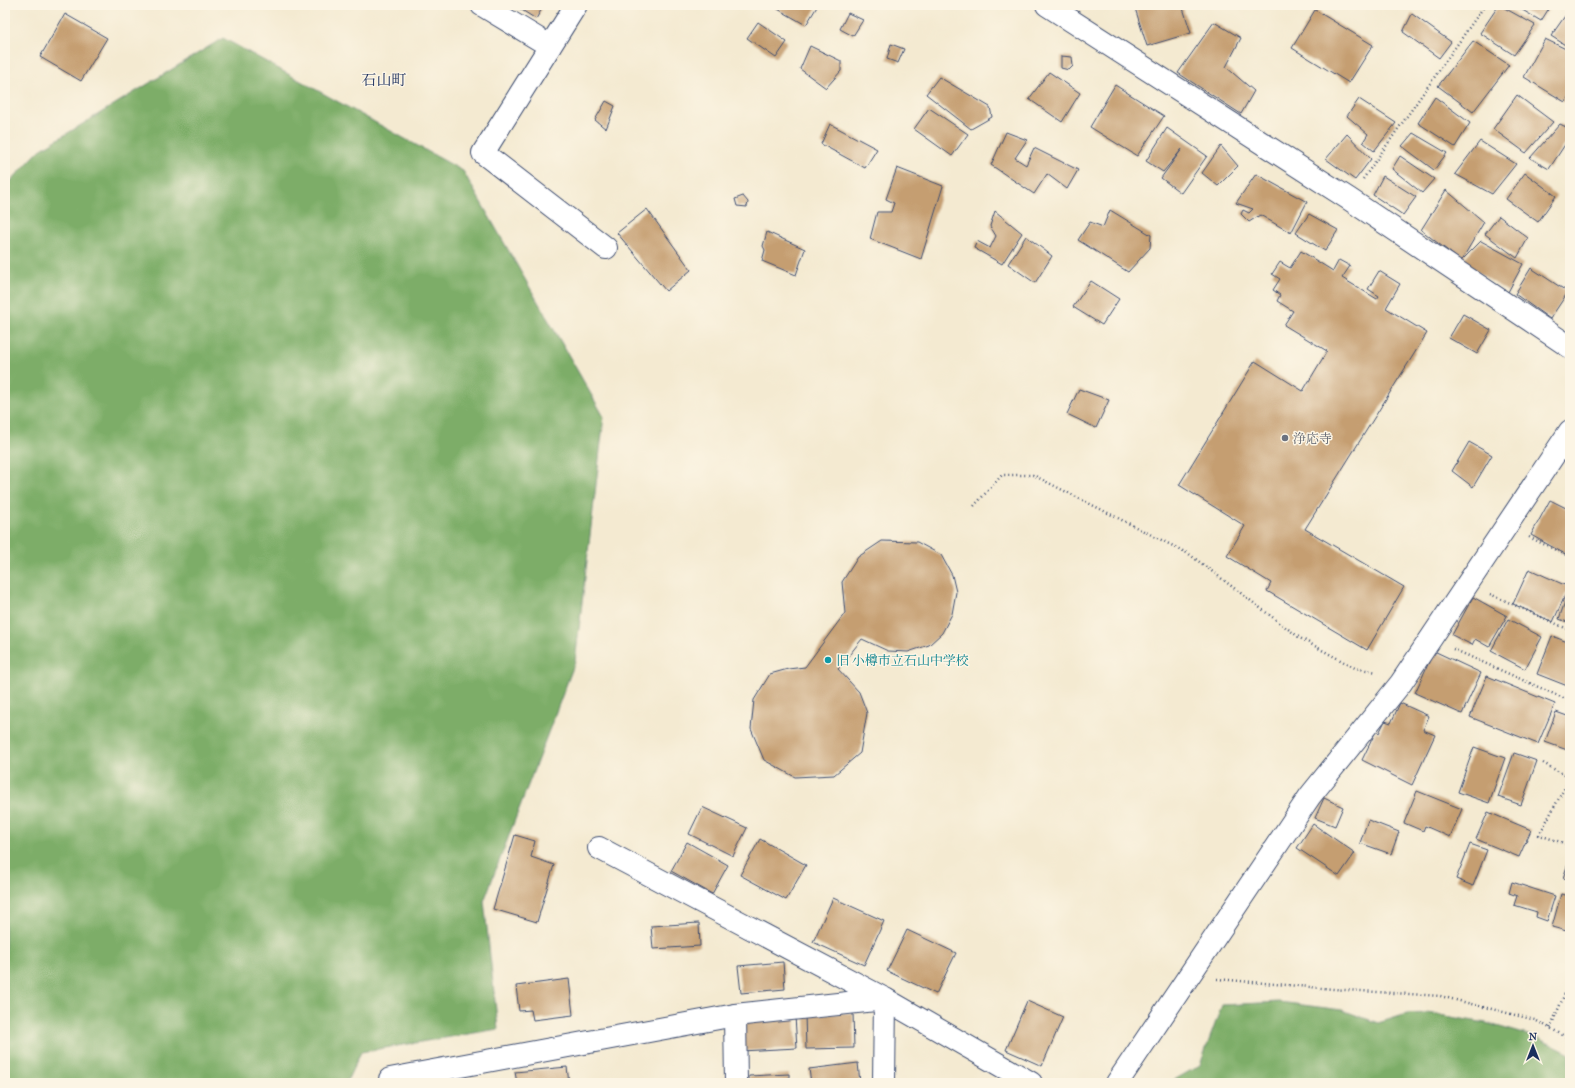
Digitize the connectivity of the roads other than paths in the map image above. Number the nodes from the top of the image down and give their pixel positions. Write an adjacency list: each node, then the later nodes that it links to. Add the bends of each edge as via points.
1 (482, 5): 4 (street)
2 (576, 5): 4 (street)
3 (1047, 5): 6 (street, via 1349,199)
4 (550, 46): 5 (street, via 483,153)
5 (606, 248)
6 (1570, 346)
7 (1570, 431): 15 (street, via 1401,683 1310,796)
8 (599, 848): 9 (street)
9 (885, 999): 10 (street); 13 (street); 14 (street)
10 (735, 1015): 11 (street, via 390,1079); 12 (street)
11 (390, 1083)
12 (736, 1083)
13 (884, 1083)
14 (1031, 1083)
15 (1117, 1083)

